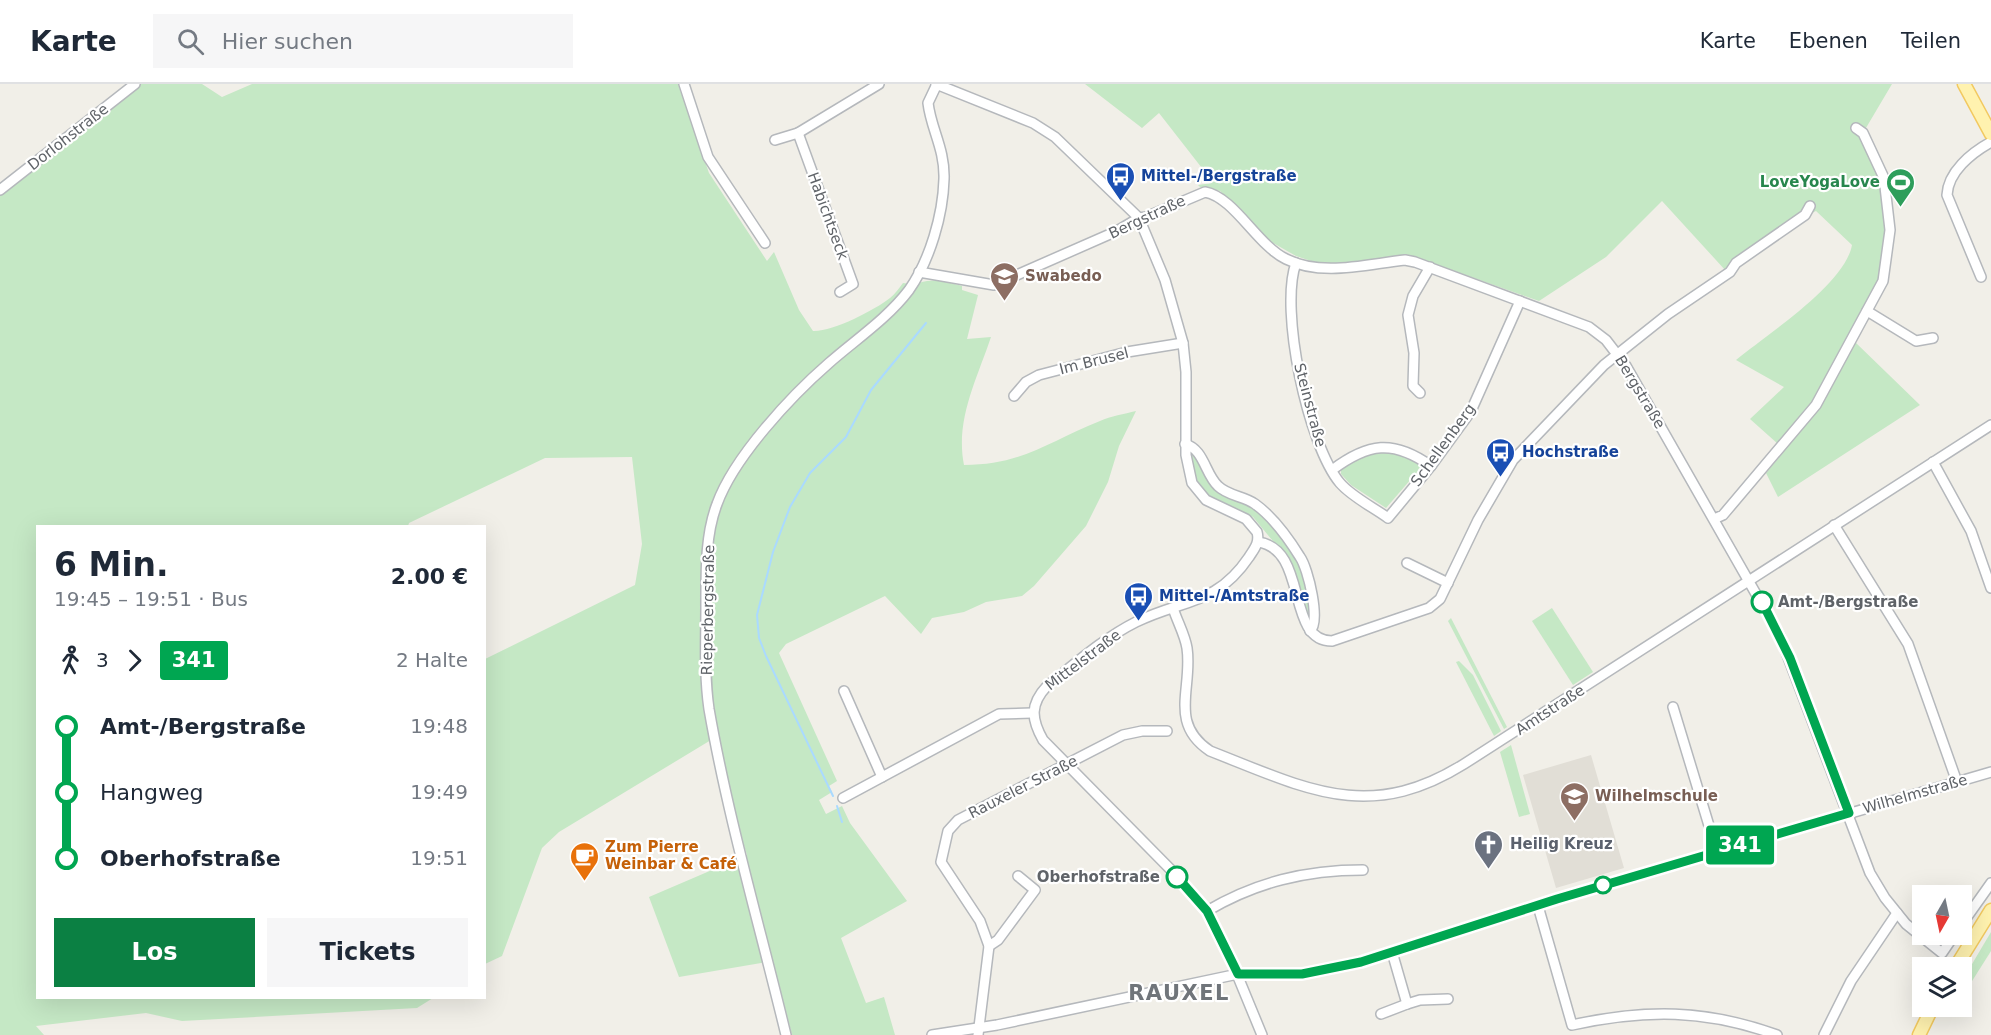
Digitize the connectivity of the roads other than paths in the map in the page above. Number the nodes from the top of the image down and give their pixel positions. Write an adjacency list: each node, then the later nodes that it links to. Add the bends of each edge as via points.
1 (135, 84): 11 (street, Dorlohstraße)
2 (684, 84): 14 (street, via 708,157)
3 (879, 84): 7 (street)
4 (937, 84): 13 (street, via 1033,123 1055,137); 17 (street, Rieperbergstraße, via 928,103 940,140 944,180 935,230)
5 (1964, 84): 8 (main road)
6 (1856, 128): 21 (street, via 1863,133 1884,178 1890,230 1883,281)
7 (798, 133): 9 (street); 19 (street, Habichtseck, via 853,284)
8 (1991, 134)
9 (775, 140)
10 (1991, 142): 18 (street, via 1952,174 1947,183 1947,195)
11 (0, 190)
12 (1810, 206): 24 (street, via 1805,215)
13 (1139, 218): 15 (street, Bergstraße, via 1199,193 1211,193 1269,248); 17 (street, Bergstraße, via 994,285); 23 (street, via 1165,280)
14 (765, 243)
15 (1296, 263): 16 (street, Bergstraße, via 1329,268 1405,260); 31 (street, Steinstraße, via 1290,288 1297,355 1311,422)
16 (1430, 267): 20 (street, Bergstraße); 25 (street, via 1413,296 1408,315 1414,353 1413,386)
17 (919, 272): 73 (street, Rieperbergstraße, via 908,291 873,327 827,364 761,434 717,502 709,535 709,707)
18 (1981, 277)
19 (840, 292)
20 (1520, 301): 24 (street, Bergstraße, via 1589,327); 30 (street, Schellenberg, via 1471,411)
21 (1867, 311): 22 (street, via 1916,341); 33 (street, via 1816,405 1723,515)
22 (1933, 338)
23 (1183, 343): 26 (street, Im Brusel, via 1127,352 1039,375 1026,382); 28 (street)
24 (1618, 354): 33 (street, Bergstraße); 38 (street, via 1513,460)
25 (1420, 393)
26 (1014, 396)
27 (1991, 424): 29 (street, Amtstraße)
28 (1185, 444): 35 (street, via 1187,466 1198,494 1214,506 1246,519 1257,532); 41 (street, via 1194,448 1220,488 1255,504 1270,517 1302,559 1313,602 1315,624)
29 (1933, 462): 34 (street, Amtstraße); 39 (street, via 1971,531)
30 (1431, 466): 31 (street, via 1410,453 1378,447 1359,452); 32 (street, Schellenberg)
31 (1332, 470): 32 (street, Steinstraße, via 1341,484)
32 (1388, 518)
33 (1714, 519): 37 (street, Bergstraße)
34 (1834, 525): 37 (street, Amtstraße); 49 (street, via 1908,644)
35 (1258, 542): 40 (street, Mittelstraße, via 1238,572 1211,595); 41 (street, via 1270,546 1286,563)
36 (1407, 563): 38 (street)
37 (1749, 580): 40 (street, Amtstraße, via 1443,777 1421,788 1373,797 1305,788 1199,744 1185,719 1187,647); 51 (street, Bergstraße, via 1790,658)
38 (1448, 583): 41 (street, via 1440,599 1429,608 1332,641 1321,640)
39 (1991, 588)
40 (1173, 608): 44 (street, Mittelstraße, via 1138,621 1098,647 1047,686 1037,696)
41 (1310, 631)
42 (844, 691): 48 (street)
43 (1673, 707): 52 (street)
44 (1032, 713): 46 (street, via 1042,740); 48 (street, via 999,714)
45 (1167, 731): 46 (street, Rauxeler Straße, via 1123,735)
46 (1067, 765): 59 (street); 64 (street, Rauxeler Straße, via 958,820 948,831 941,862 980,921)
47 (1991, 772): 49 (street, Wilhelmstraße)
48 (882, 777): 50 (street)
49 (1957, 782): 51 (street, Wilhelmstraße)
50 (843, 798)
51 (1849, 813): 52 (street, Wilhelmstraße); 60 (street, Bergstraße, via 1870,873)
52 (1717, 852): 56 (street, Wilhelmstraße)
53 (1363, 870): 59 (street, via 1317,872 1274,881)
54 (1018, 876): 64 (street, via 1035,890 998,940)
55 (1991, 883): 57 (street)
56 (1538, 906): 65 (street, Wilhelmstraße); 76 (street, via 1572,1024 1631,1013 1681,1012)
57 (1972, 910)
58 (1991, 910): 66 (main road)
59 (1207, 911): 67 (street)
60 (1897, 913): 61 (street, Bergstraße); 77 (street, via 1851,981)
61 (1912, 926)
62 (1933, 945): 63 (street, Bergstraße, via 1942,953)
63 (1947, 945)
64 (989, 946): 72 (street, Rauxeler Straße)
65 (1392, 952): 67 (street, Wilhelmstraße, via 1302,974); 69 (street)
66 (1962, 957)
67 (1238, 974): 72 (street, Wilhelmstraße); 75 (street)
68 (1448, 999): 69 (street)
69 (1407, 1004): 70 (street)
70 (1381, 1014)
71 (1928, 1017): 78 (main road)
72 (979, 1032): 74 (street, Wilhelmstraße)
73 (786, 1035)
74 (932, 1035)
75 (1262, 1035)
76 (1777, 1035)
77 (1824, 1035)
78 (1919, 1035)

